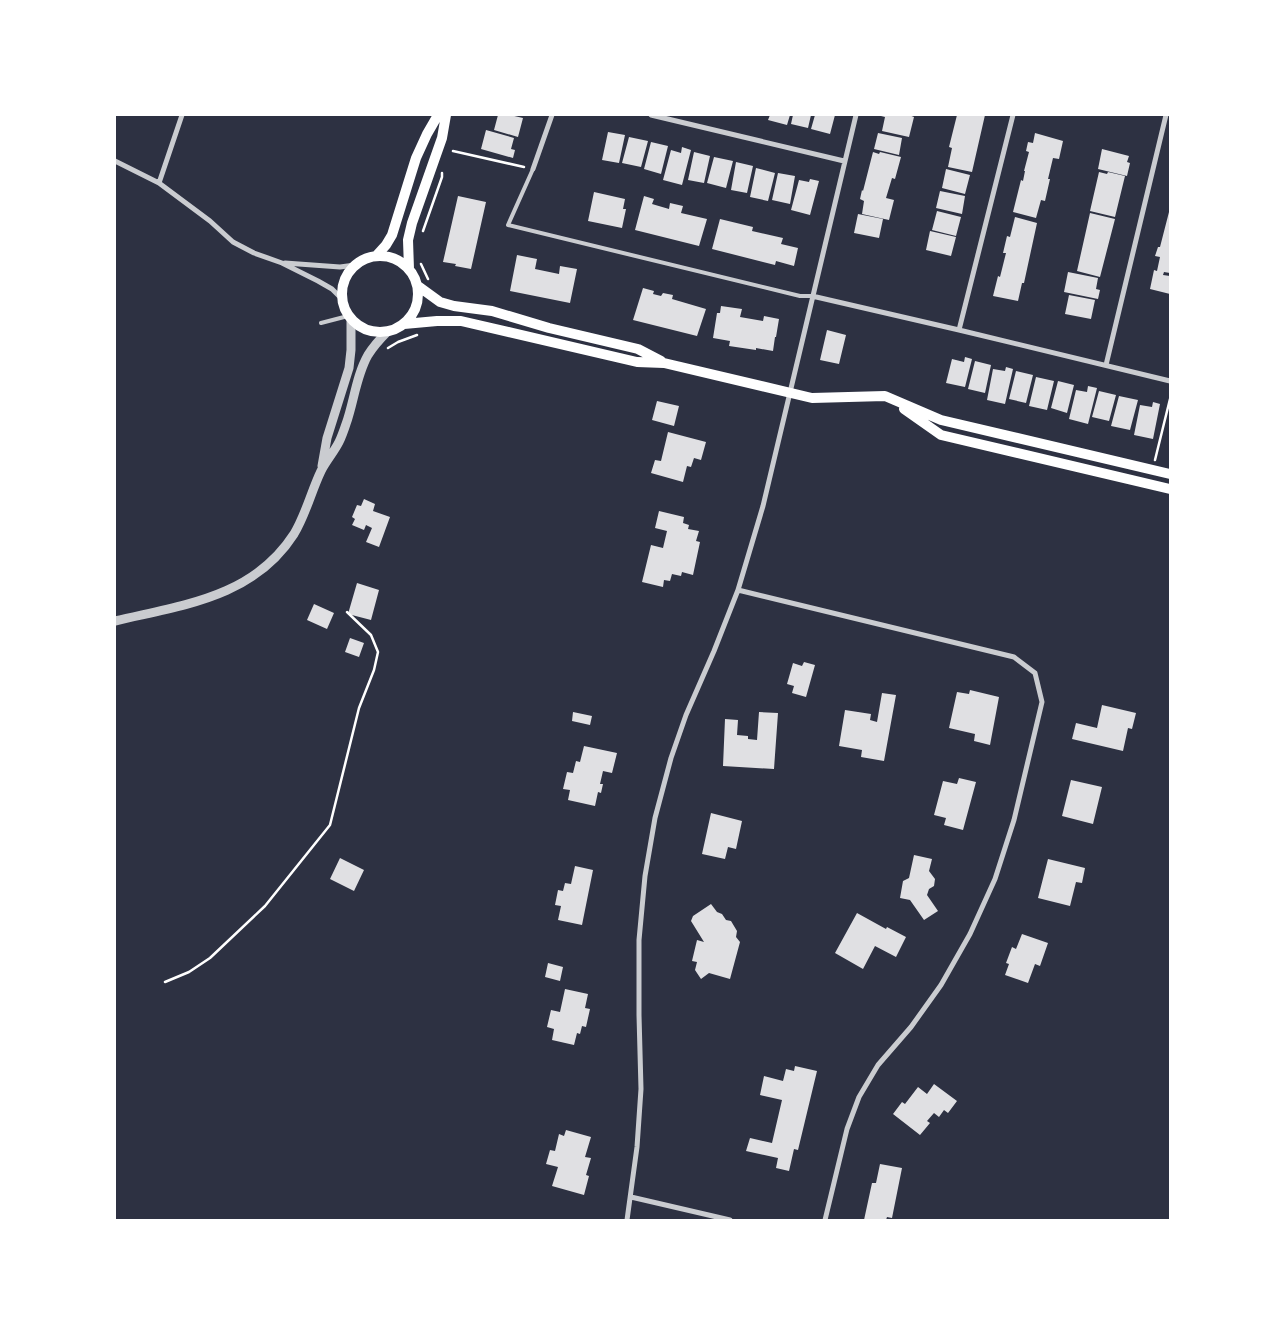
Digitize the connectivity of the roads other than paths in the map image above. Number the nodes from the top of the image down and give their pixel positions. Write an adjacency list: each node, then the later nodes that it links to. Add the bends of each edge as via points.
1 (182, 115): 12 (street)
2 (438, 115): 13 (main road, via 416,158 392,235)
3 (446, 115): 16 (main road, via 442,138 412,223 408,240)
4 (552, 115): 11 (street)
5 (651, 115): 10 (street)
6 (856, 115): 10 (street)
7 (1012, 115): 23 (street)
8 (1166, 115): 26 (street)
9 (115, 161): 12 (street)
10 (844, 161): 18 (street)
11 (533, 169): 18 (lane, via 508,225 800,296)
12 (159, 183): 14 (street, via 233,242)
13 (376, 256): 15 (main road); 16 (main road, via 394,258)
14 (282, 263): 15 (street); 19 (street, via 332,289)
15 (355, 265): 19 (main road, via 344,280)
16 (409, 269): 17 (main road)
17 (418, 286): 22 (main road, via 416,307); 25 (main road, via 440,302 514,316 549,328 638,349)
18 (812, 296): 23 (street); 28 (street)
19 (342, 299): 20 (main road)
20 (350, 318): 21 (lane); 24 (main road, via 368,330); 30 (street, via 349,368 327,438)
21 (321, 323)
22 (404, 324): 24 (main road); 25 (main road, via 462,322 638,362)
23 (959, 330): 26 (street)
24 (387, 332): 30 (street, via 367,356 348,419)
25 (664, 363): 28 (main road)
26 (1106, 365): 27 (street)
27 (1170, 381)
28 (790, 393): 29 (main road, via 812,398); 33 (street, via 763,506)
29 (885, 396): 31 (main road, via 941,420); 32 (main road, via 941,435)
30 (321, 472): 34 (street, via 294,533 279,554 258,573 234,588 204,600)
31 (1170, 474)
32 (1170, 488)
33 (738, 590): 35 (street, via 671,758 648,856 639,940 641,1089); 38 (street, via 1014,657 1034,672 1042,702 1014,820 996,879 941,985 878,1065 859,1097 847,1129)
34 (115, 622)
35 (631, 1197): 36 (street); 37 (street)
36 (627, 1220)
37 (730, 1220)
38 (825, 1220)

